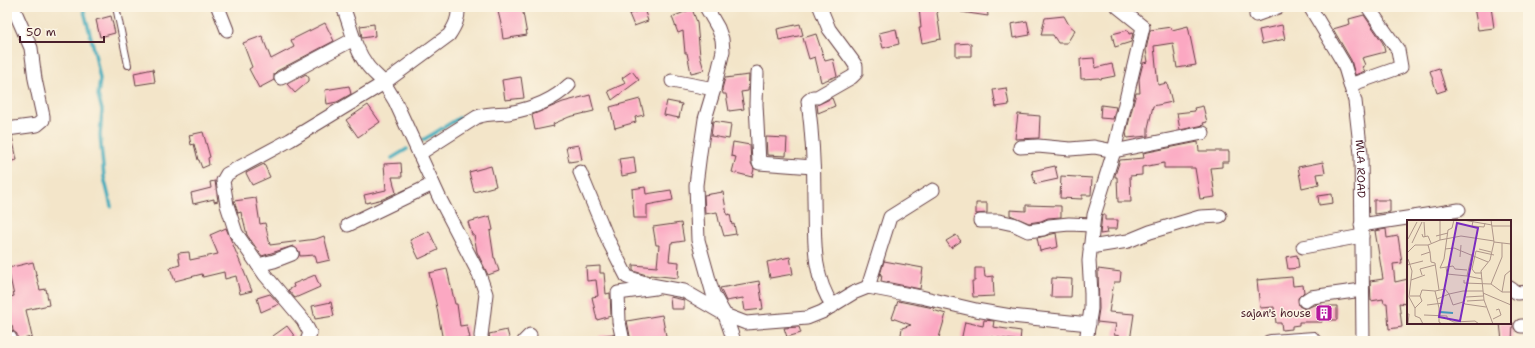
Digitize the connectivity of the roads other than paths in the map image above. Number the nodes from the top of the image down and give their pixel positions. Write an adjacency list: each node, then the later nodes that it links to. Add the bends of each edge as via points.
1 (13, 7): 23 (street, via 31,48 44,116 37,125)
2 (116, 7): 15 (lane)
3 (218, 7): 13 (street)
4 (343, 7): 14 (street)
5 (458, 7): 19 (street, via 455,25 449,35)
6 (706, 7): 22 (street, via 722,40 722,61)
7 (820, 7): 28 (street, via 826,24 856,66 856,73 808,101)
8 (1118, 7): 26 (street, via 1143,27)
9 (1278, 7): 12 (street)
10 (1310, 7): 21 (street, MLA ROAD, via 1344,64)
11 (1368, 7): 21 (street, via 1398,50 1401,67)
12 (1256, 15)
13 (227, 30)
14 (354, 39): 17 (street); 19 (street, via 366,65)
15 (128, 65)
16 (757, 73): 28 (street, via 759,163)
17 (281, 78)
18 (672, 80): 22 (street)
19 (384, 83): 27 (street); 43 (street, via 290,140 227,174 223,187 236,234)
20 (569, 85): 27 (street, via 538,105 507,113 485,114)
21 (1350, 85): 39 (street, MLA ROAD, via 1355,101 1361,154)
22 (714, 89): 51 (street, via 705,119 696,185 698,240 713,294)
23 (7, 129)
24 (1203, 133): 26 (street)
25 (1020, 147): 26 (street, via 1094,147)
26 (1114, 151): 38 (street)
27 (419, 154): 30 (street)
28 (813, 167): 50 (street, via 814,228 818,267 826,297)
29 (580, 172): 44 (street, via 609,242 627,277)
30 (433, 184): 37 (street); 54 (street, via 479,274 486,294)
31 (933, 190): 45 (street, via 890,217)
32 (1459, 210): 34 (street)
33 (1220, 216): 40 (street, via 1200,217 1128,241)
34 (1413, 220)
35 (980, 221): 38 (street, via 999,221 1028,231 1069,224)
36 (1407, 221): 39 (street)
37 (348, 225)
38 (1092, 225): 40 (street)
39 (1362, 231): 41 (street); 47 (street, MLA ROAD)
40 (1090, 247): 52 (street, via 1092,293)
41 (1303, 247)
42 (292, 254): 43 (street)
43 (258, 265): 53 (street, via 303,320 310,333)
44 (661, 287): 51 (street, via 684,291); 55 (street, via 618,293 619,322)
45 (868, 288): 50 (street, via 853,293); 52 (street, via 921,296 1011,316)
46 (1511, 289): 48 (street, via 1517,293)
47 (1362, 290): 49 (street); 60 (street, MLA ROAD)
48 (1528, 292)
49 (1304, 300)
50 (833, 306): 51 (street, via 807,318 789,320 746,323)
51 (725, 315): 56 (street)
52 (1089, 324): 57 (street)
53 (307, 341)
54 (482, 341)
55 (623, 341)
56 (734, 341)
57 (1086, 341)
58 (1266, 341): 59 (lane, via 1271,338 1314,335)
59 (1319, 341)
60 (1363, 341)

